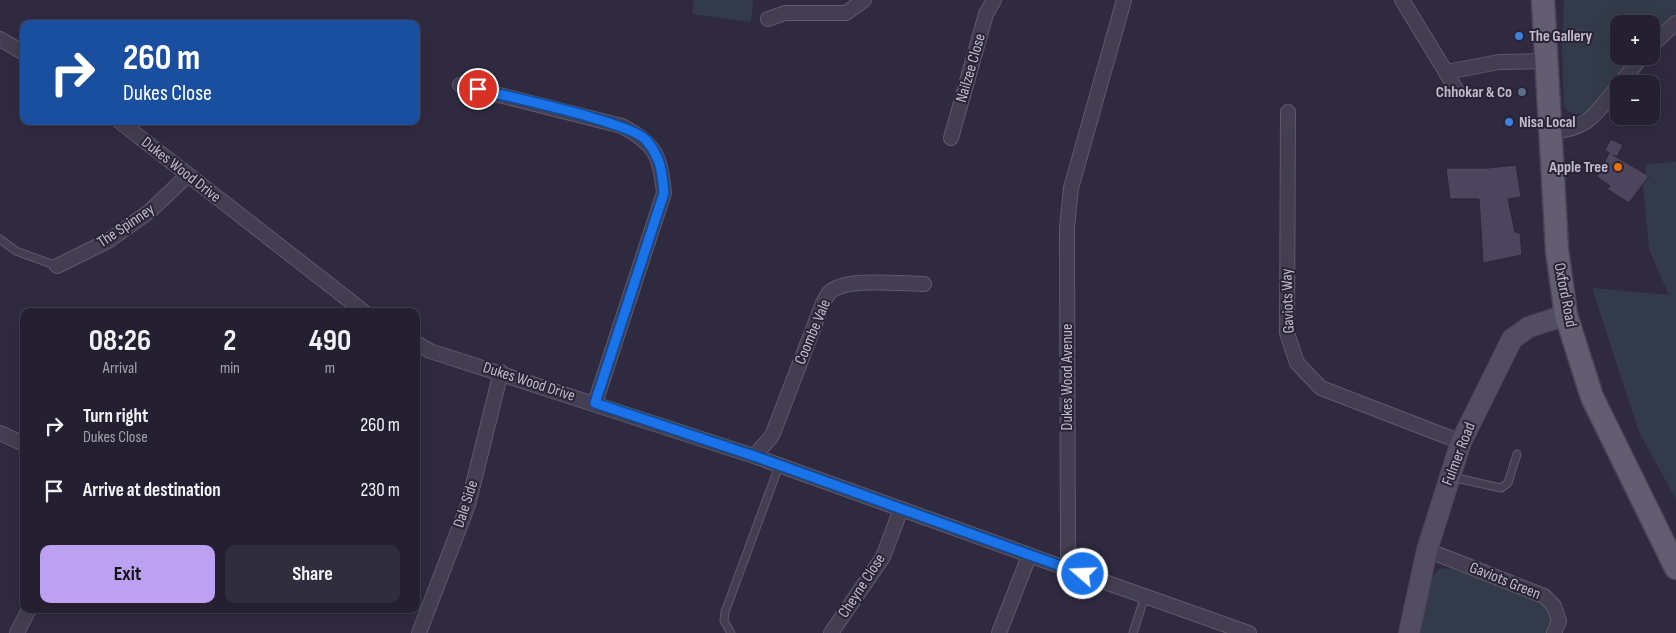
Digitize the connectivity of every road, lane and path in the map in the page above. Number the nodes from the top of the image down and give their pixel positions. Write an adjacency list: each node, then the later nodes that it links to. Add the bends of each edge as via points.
1 (864, 0): 6 (street, via 846,13 785,13)
2 (994, 0): 21 (street, Nailzee Close, via 986,14)
3 (1124, 0): 42 (street, Dukes Wood Avenue, via 1071,188 1067,228)
4 (1402, 0): 13 (street)
5 (1543, 0): 11 (main road, Oxford Road)
6 (768, 19)
7 (1676, 23): 8 (street)
8 (1660, 38)
9 (0, 39): 10 (street)
10 (20, 51)
11 (1546, 61): 13 (street, via 1499,62); 20 (main road, Oxford Road)
12 (1635, 65): 14 (street)
13 (1446, 72): 16 (street)
14 (1626, 75)
15 (460, 85): 30 (street, via 622,126 645,139 661,163 664,193)
16 (1457, 91)
17 (1610, 95): 20 (street, via 1590,121 1569,130)
18 (1288, 112): 33 (street, Gaviots Way, via 1287,333 1297,363 1321,388)
19 (124, 125): 22 (street, Dukes Wood Drive)
20 (1550, 132): 27 (main road, Oxford Road, via 1557,250)
21 (951, 138)
22 (188, 175): 24 (street, The Spinney, via 150,211 108,241); 26 (street, Dukes Wood Drive)
23 (0, 239): 24 (lane, via 16,251)
24 (56, 266)
25 (924, 284): 35 (street, Coombe Vale, via 859,284 830,292 772,436)
26 (359, 308)
27 (1566, 315): 33 (street, Fulmer Road, via 1529,327 1512,339); 41 (main road, Oxford Road, via 1592,397)
28 (420, 345): 29 (street, Dukes Wood Drive)
29 (501, 372): 30 (street, Dukes Wood Drive); 44 (street, Dale Side, via 468,505)
30 (595, 403): 35 (street, Dukes Wood Drive)
31 (0, 433): 32 (street)
32 (20, 442)
33 (1461, 442): 37 (street, Fulmer Road)
34 (1517, 454): 37 (lane, via 1508,483 1501,488)
35 (754, 456): 36 (street, Dukes Wood Drive)
36 (779, 466): 38 (street, Dukes Wood Drive); 48 (lane, via 725,612 724,621)
37 (1449, 476): 39 (street, Fulmer Road)
38 (901, 509): 40 (street, Dukes Wood Drive); 49 (street, Cheyne Close, via 883,557)
39 (1426, 550): 53 (street, Fulmer Road); 54 (street, Gaviots Green, via 1544,596 1554,606 1559,622)
40 (1029, 556): 42 (street, Dukes Wood Drive); 50 (street)
41 (1676, 568)
42 (1068, 569): 43 (street)
43 (1145, 596): 51 (lane); 52 (street)
44 (422, 606): 47 (street, Dale Side)
45 (27, 613): 46 (street)
46 (17, 633)
47 (419, 633)
48 (731, 633)
49 (831, 633)
50 (999, 633)
51 (1133, 633)
52 (1249, 633)
53 (1409, 633)
54 (1554, 633)

